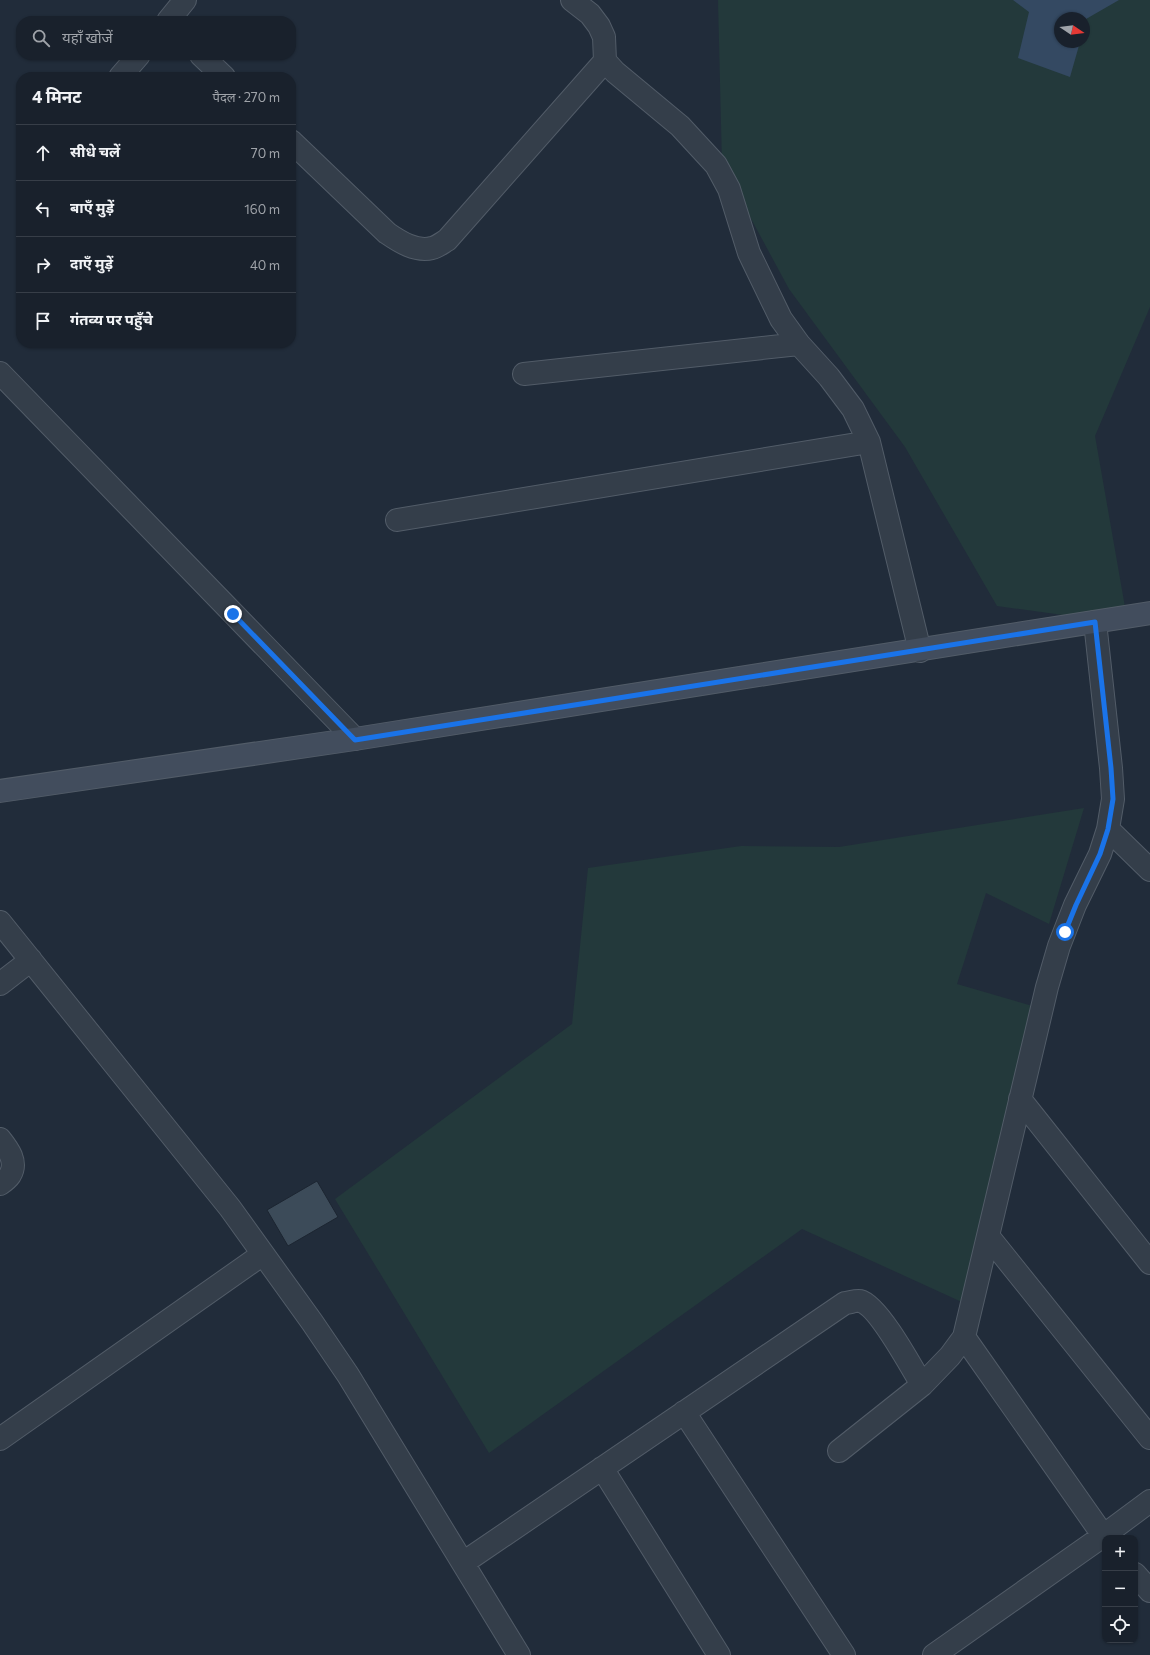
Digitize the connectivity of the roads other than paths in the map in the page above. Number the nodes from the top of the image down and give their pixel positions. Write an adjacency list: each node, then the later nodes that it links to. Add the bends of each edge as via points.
1 (185, 0): 3 (street)
2 (572, 0): 6 (street, via 600,26 604,37)
3 (172, 16)
4 (135, 60): 7 (street)
5 (206, 60): 8 (street)
6 (605, 61): 9 (street, via 446,240 433,248 417,248 402,244 387,233); 10 (street, via 680,126 716,165 729,189 752,260 781,319)
7 (124, 72)
8 (219, 72)
9 (296, 146)
10 (799, 344): 12 (street); 13 (street, via 853,409)
11 (0, 373): 18 (street)
12 (524, 374)
13 (869, 442): 14 (street); 17 (street)
14 (397, 520)
15 (1150, 613): 16 (main road)
16 (1095, 622): 17 (main road); 20 (street, via 1113,799)
17 (920, 651): 18 (main road)
18 (355, 740): 19 (main road)
19 (0, 790)
20 (1108, 829): 21 (street); 25 (street, via 1100,854 1059,946)
21 (1150, 870)
22 (0, 922): 23 (street)
23 (31, 960): 24 (street); 29 (street, via 230,1208)
24 (0, 984)
25 (1020, 1099): 28 (street); 30 (street)
26 (0, 1139): 27 (street, via 7,1147 13,1162 10,1175)
27 (0, 1184)
28 (988, 1236): 31 (street); 34 (street)
29 (263, 1254): 35 (street); 42 (street, via 348,1375)
30 (1150, 1263)
31 (964, 1337): 32 (street); 39 (street)
32 (922, 1385): 33 (street, via 872,1307 860,1301 845,1303); 36 (street)
33 (684, 1412): 37 (street); 47 (street)
34 (1150, 1438)
35 (0, 1439)
36 (839, 1451)
37 (602, 1468): 42 (street); 46 (street)
38 (1150, 1501): 40 (street)
39 (1103, 1535)
40 (1107, 1535)
41 (1102, 1538): 48 (street)
42 (463, 1563): 45 (street)
43 (1138, 1577): 44 (street)
44 (1150, 1591)
45 (519, 1655)
46 (719, 1655)
47 (844, 1655)
48 (934, 1655)

